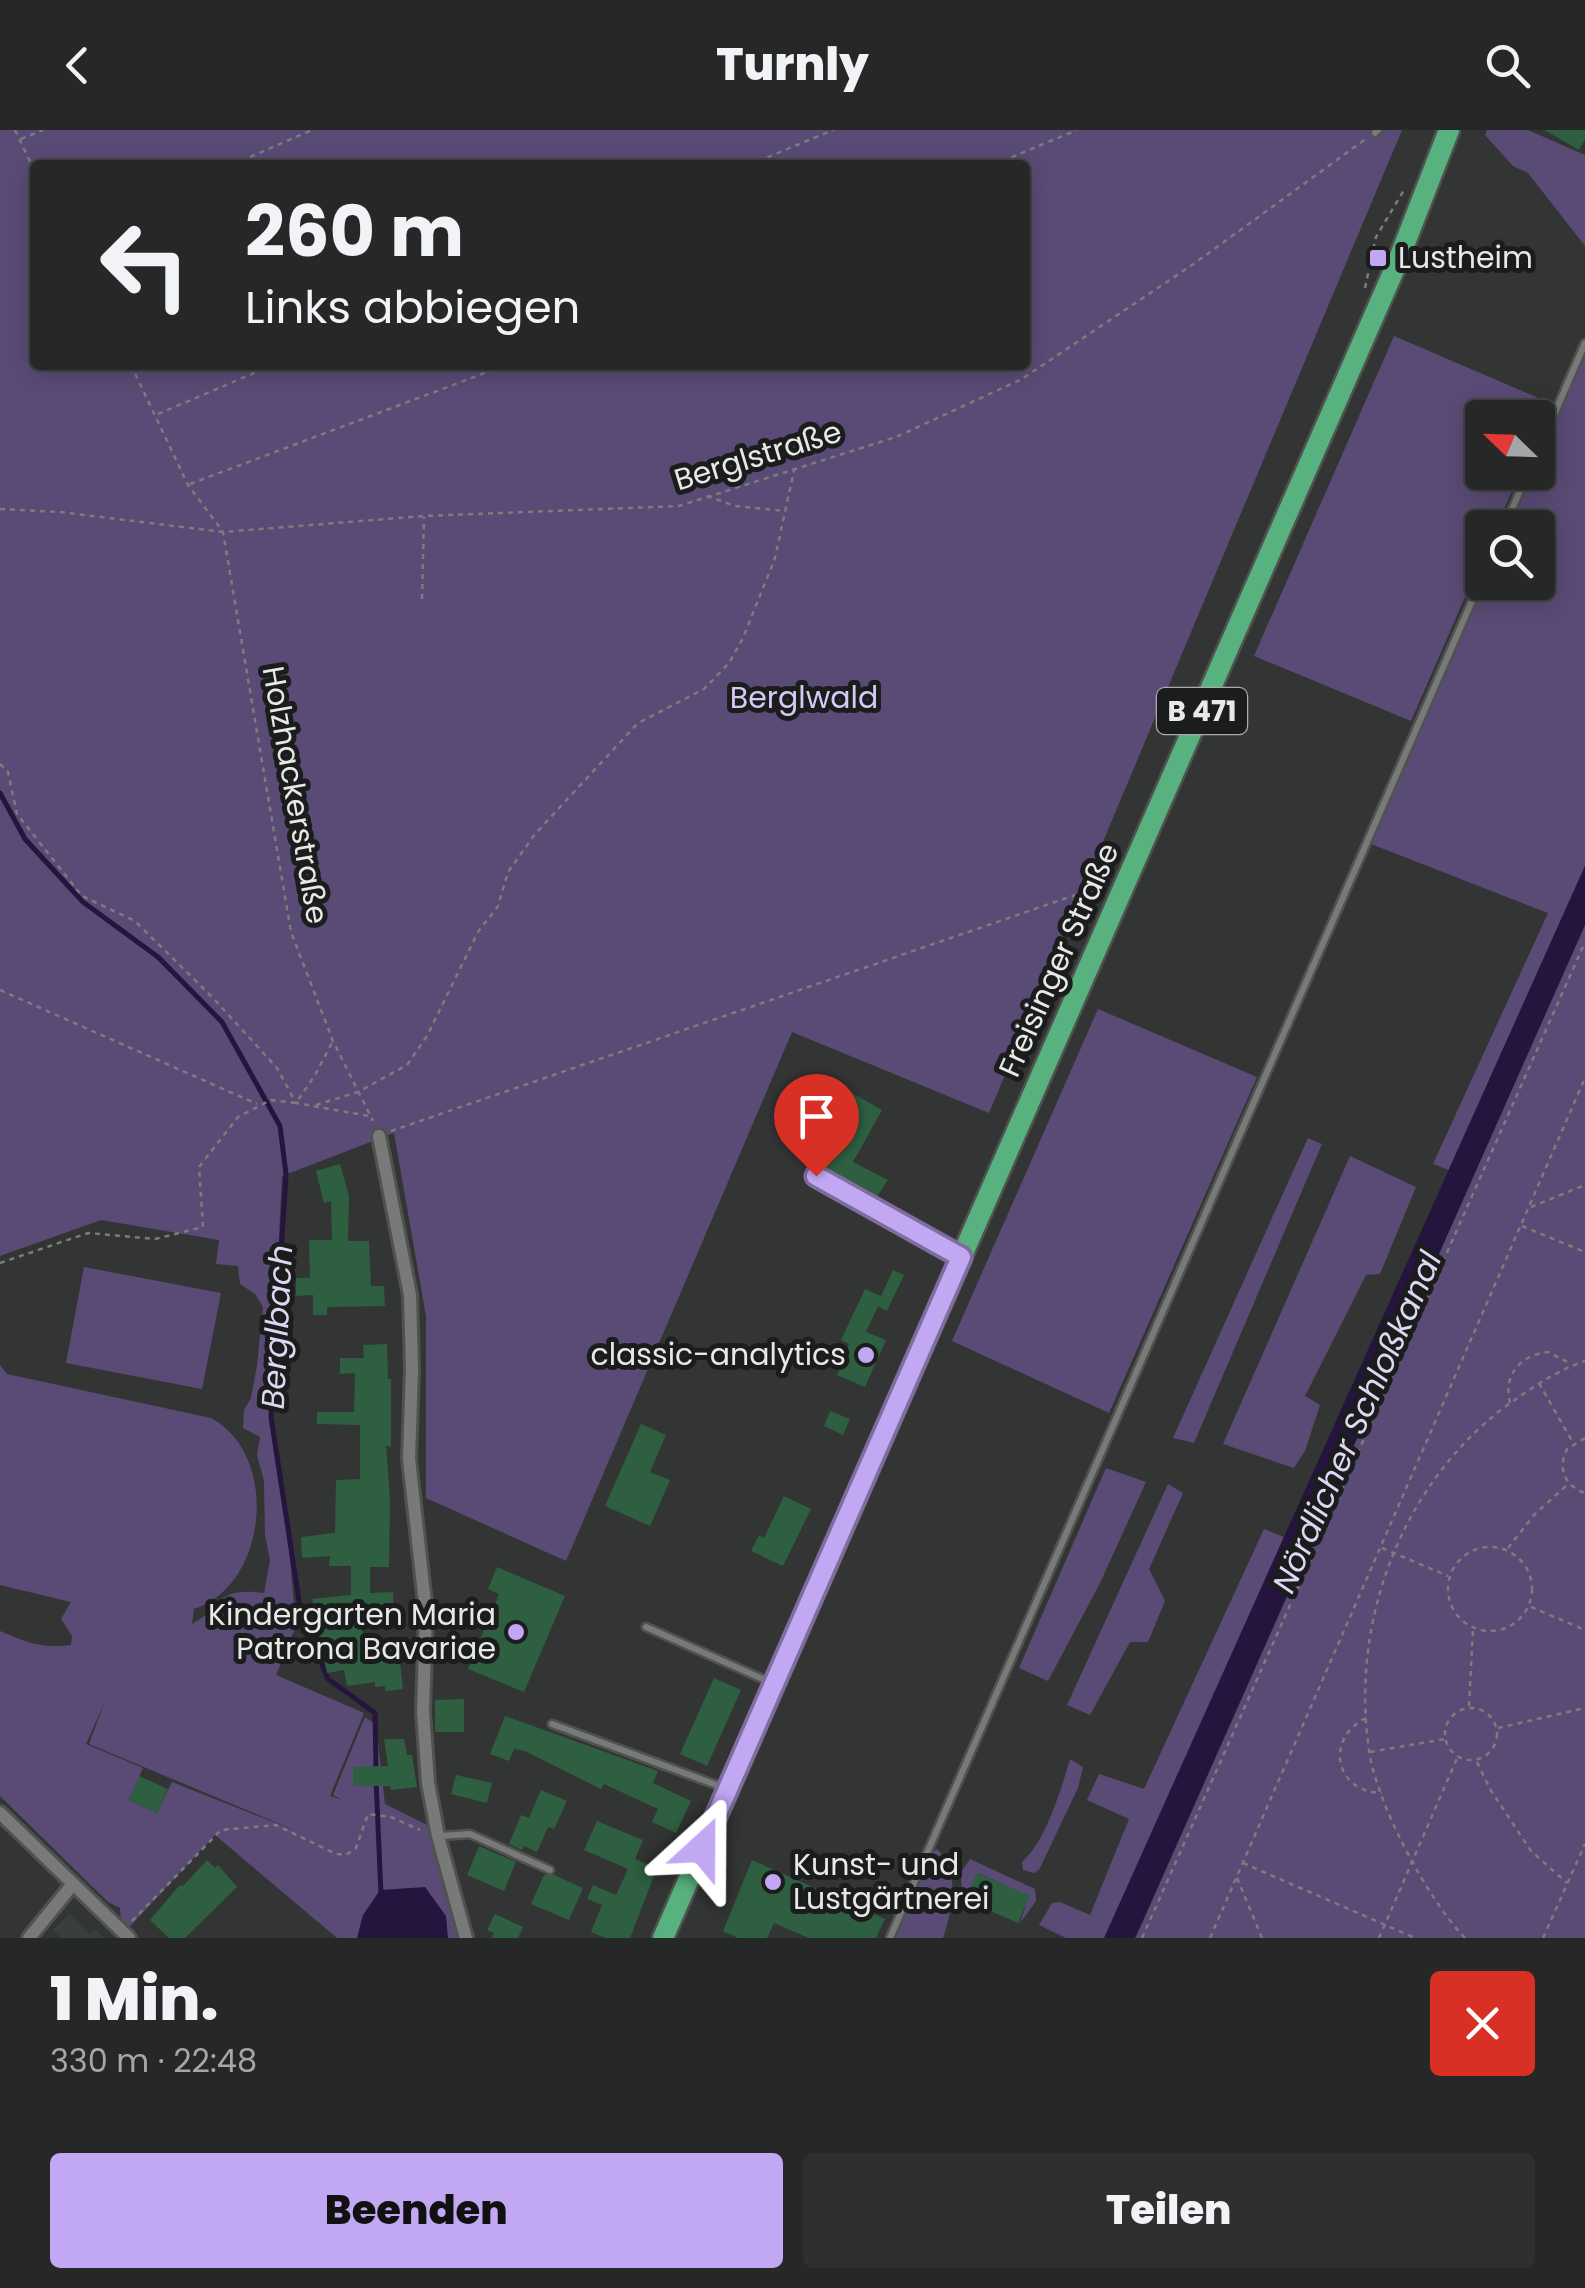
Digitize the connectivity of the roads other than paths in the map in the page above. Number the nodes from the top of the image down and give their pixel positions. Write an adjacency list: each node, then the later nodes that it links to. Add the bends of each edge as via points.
1 (1448, 130): 3 (main road, Freisinger Straße / B 471)
2 (1463, 130): 3 (main road, Freisinger Straße / B 471)
3 (1398, 261): 9 (main road, Freisinger Straße / B 471)
4 (1585, 343): 5 (lane)
5 (1555, 413)
6 (1472, 600): 22 (lane)
7 (379, 1136): 15 (street, via 410,1294 409,1459 426,1612 428,1783)
8 (816, 1176): 9 (lane)
9 (961, 1257): 11 (main road, Freisinger Straße / B 471)
10 (646, 1627): 11 (lane)
11 (774, 1684): 13 (main road, Freisinger Straße / B 471)
12 (552, 1724): 13 (lane)
13 (728, 1789): 21 (main road, Freisinger Straße / B 471)
14 (0, 1814): 17 (street)
15 (439, 1838): 16 (lane, via 470,1834); 20 (street)
16 (550, 1870)
17 (73, 1884): 18 (street); 19 (street)
18 (128, 1932)
19 (29, 1938)
20 (466, 1938)
21 (663, 1938)
22 (890, 1938)

